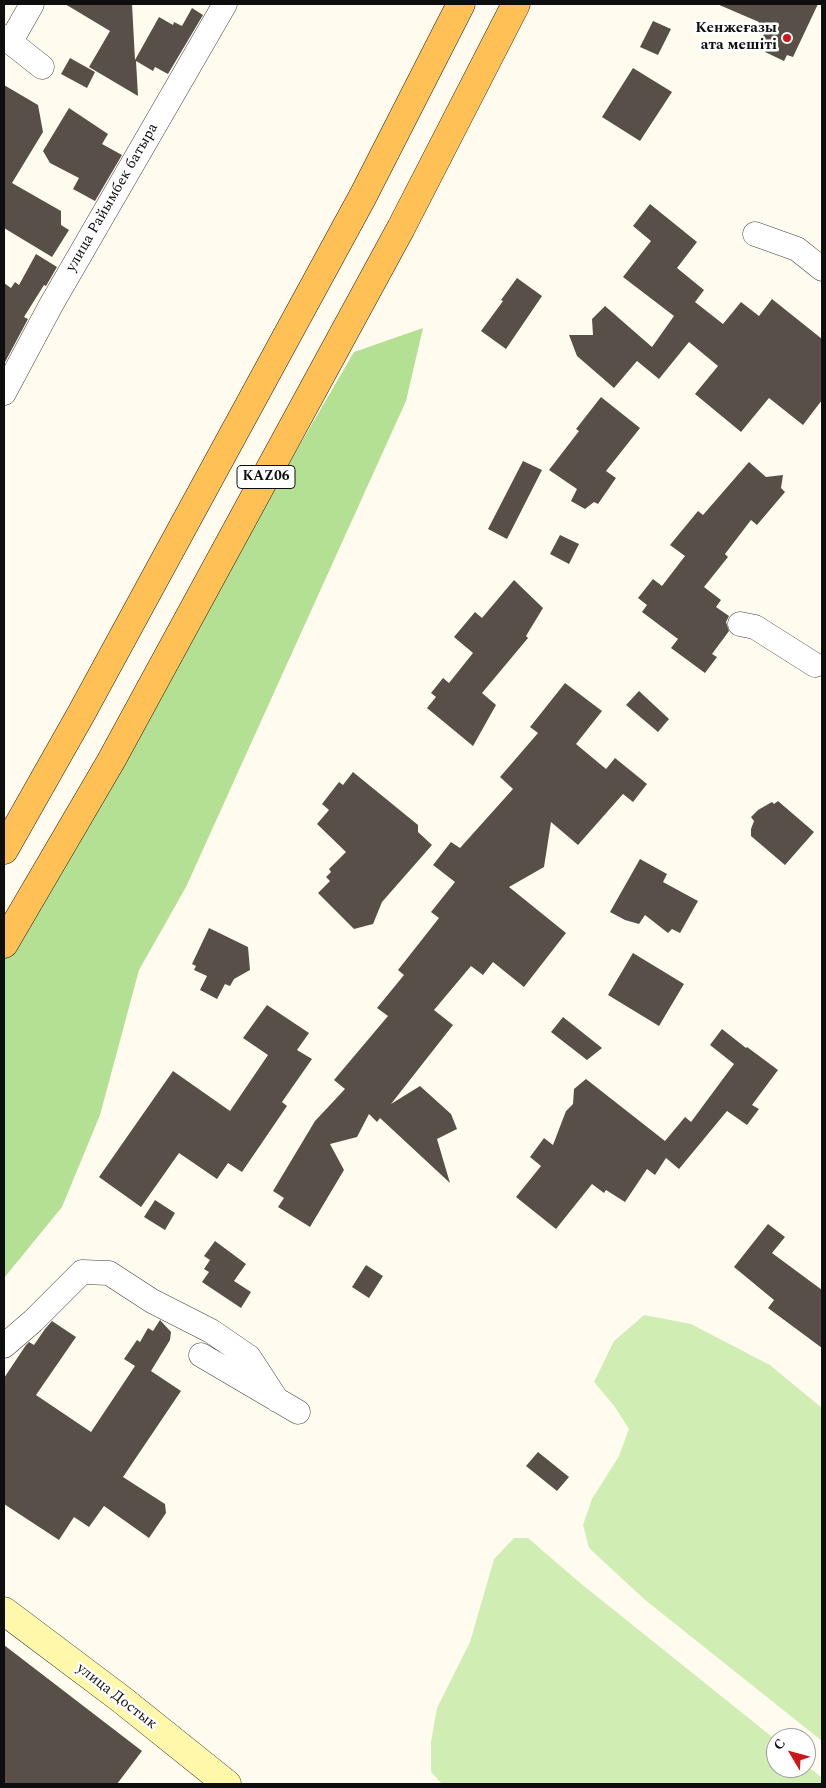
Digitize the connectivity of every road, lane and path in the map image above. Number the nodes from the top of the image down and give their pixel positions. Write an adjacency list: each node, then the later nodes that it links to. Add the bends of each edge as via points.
1 (32, 4): 5 (street)
2 (225, 4): 9 (street, улица Райымбек батыра, via 51,305)
3 (461, 4): 12 (highway, KАZ06, via 358,205)
4 (516, 4): 13 (highway, KАZ06, via 397,237 111,761)
5 (7, 39): 6 (street)
6 (42, 66)
7 (754, 234): 8 (street, via 797,249)
8 (822, 269)
9 (4, 393)
10 (740, 624): 11 (street, via 754,628)
11 (815, 665)
12 (4, 850)
13 (4, 944)
14 (4, 1346): 16 (street, via 34,1321 82,1272 109,1273 152,1301 211,1331 249,1358)
15 (201, 1355): 16 (street)
16 (277, 1400): 17 (street)
17 (298, 1412)
18 (4, 1611): 19 (main road, улица Достык)
19 (227, 1784)

